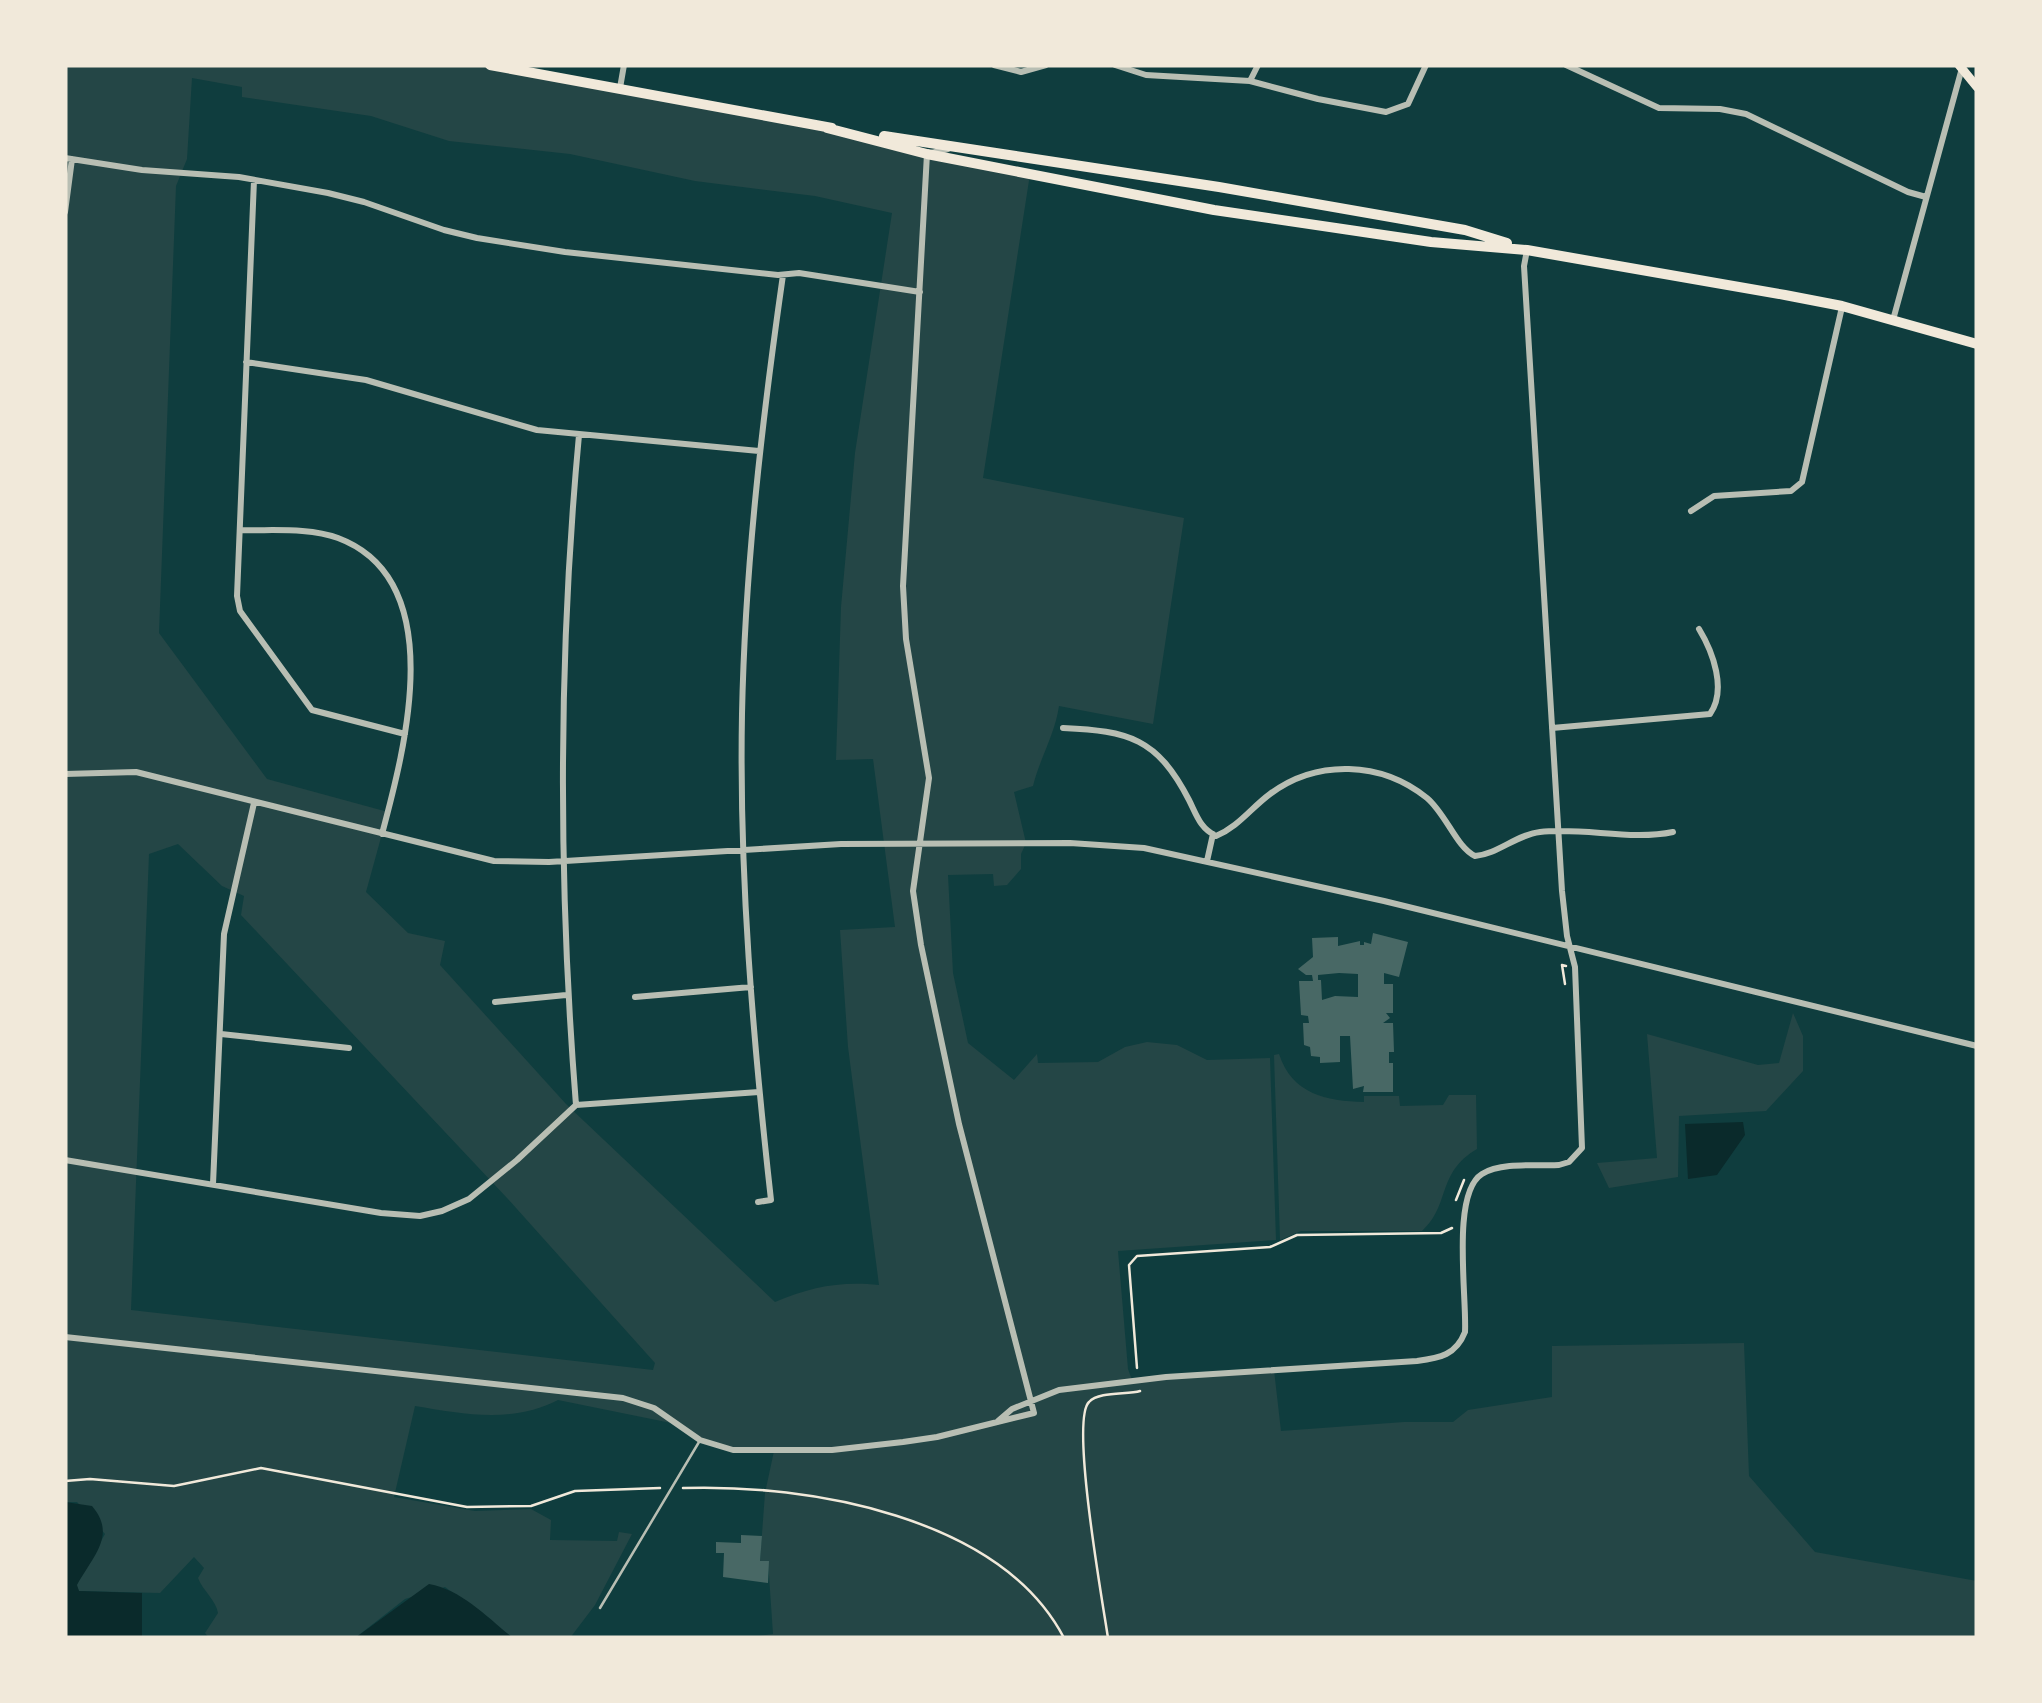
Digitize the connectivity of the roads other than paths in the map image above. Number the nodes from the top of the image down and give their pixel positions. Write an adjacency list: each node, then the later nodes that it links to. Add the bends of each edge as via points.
1 (490, 65): 12 (main road)
2 (624, 65): 12 (street)
3 (994, 65): 4 (street, via 1020,72)
4 (1046, 65)
5 (1116, 65): 10 (street, via 1146,75)
6 (1258, 65): 10 (street)
7 (1426, 65): 10 (street, via 1408,104 1386,112)
8 (1566, 65): 21 (street, via 1659,108 1746,114)
9 (1960, 67): 11 (main road); 21 (street)
10 (1250, 81)
11 (1977, 86)
12 (620, 88): 13 (main road)
13 (827, 128): 14 (main road); 15 (main road)
14 (956, 148): 15 (street); 17 (main road)
15 (927, 154): 20 (main road); 26 (street)
16 (68, 158): 18 (street); 23 (street)
17 (1132, 174): 19 (main road); 20 (main road)
18 (254, 180): 25 (street, via 364,202 478,238); 30 (street)
19 (1219, 187): 22 (main road); 24 (main road, via 1464,230)
20 (1128, 193): 22 (main road)
21 (1926, 197): 28 (street)
22 (1214, 210): 24 (main road)
23 (65, 212)
24 (1527, 250): 27 (main road); 37 (street)
25 (783, 275): 26 (street); 32 (street)
26 (920, 292): 45 (street, via 903,586 929,778)
27 (1842, 306): 28 (main road); 33 (street, via 1802,482 1791,491 1714,496)
28 (1893, 320): 29 (main road)
29 (1977, 344)
30 (246, 362): 31 (street, via 366,380 522,427); 34 (street)
31 (579, 436): 32 (street); 48 (street, via 566,572)
32 (759, 451): 46 (street, via 745,631)
33 (1691, 511)
34 (240, 530): 38 (street, via 240,611 305,702 319,712); 38 (street, via 333,536 389,576 408,626)
35 (1699, 629): 37 (street, via 1713,653 1717,704 1710,714)
36 (1062, 728): 44 (street, via 1133,737 1150,747 1181,785 1203,830)
37 (1552, 728): 41 (street)
38 (405, 734): 43 (street)
39 (65, 774): 40 (street, via 136,772)
40 (254, 803): 43 (street); 54 (street, via 226,920)
41 (1559, 831): 42 (street); 44 (street, via 1522,835 1475,856 1424,796 1386,775 1343,768 1286,782 1231,830); 49 (street)
42 (1673, 832)
43 (382, 834): 48 (street, via 472,858)
44 (1213, 834): 47 (street)
45 (919, 842): 46 (street); 47 (street, via 1105,844); 63 (street, via 913,876 921,945 958,1124)
46 (744, 848): 48 (street); 50 (street)
47 (1207, 860): 49 (street)
48 (562, 861): 51 (street)
49 (1569, 946): 55 (street); 63 (street, via 1582,1148 1569,1162 1497,1169 1473,1182 1464,1207 1466,1319 1460,1346 1417,1361 1138,1380)
50 (750, 987): 52 (street); 57 (street)
51 (566, 995): 53 (street); 58 (street)
52 (636, 998)
53 (495, 1002)
54 (221, 1034): 56 (street); 60 (street)
55 (1977, 1046)
56 (349, 1048)
57 (759, 1092): 58 (street); 61 (street, via 771,1200)
58 (576, 1104): 60 (street, via 481,1190 442,1211 401,1216)
59 (65, 1160): 60 (street)
60 (213, 1184)
61 (758, 1202)
62 (65, 1337): 65 (street, via 623,1398 654,1408)
63 (1031, 1400): 64 (street); 64 (street, via 1034,1413)
64 (997, 1422): 65 (street, via 832,1450 733,1450)
65 (700, 1440): 66 (lane)
66 (600, 1608)

